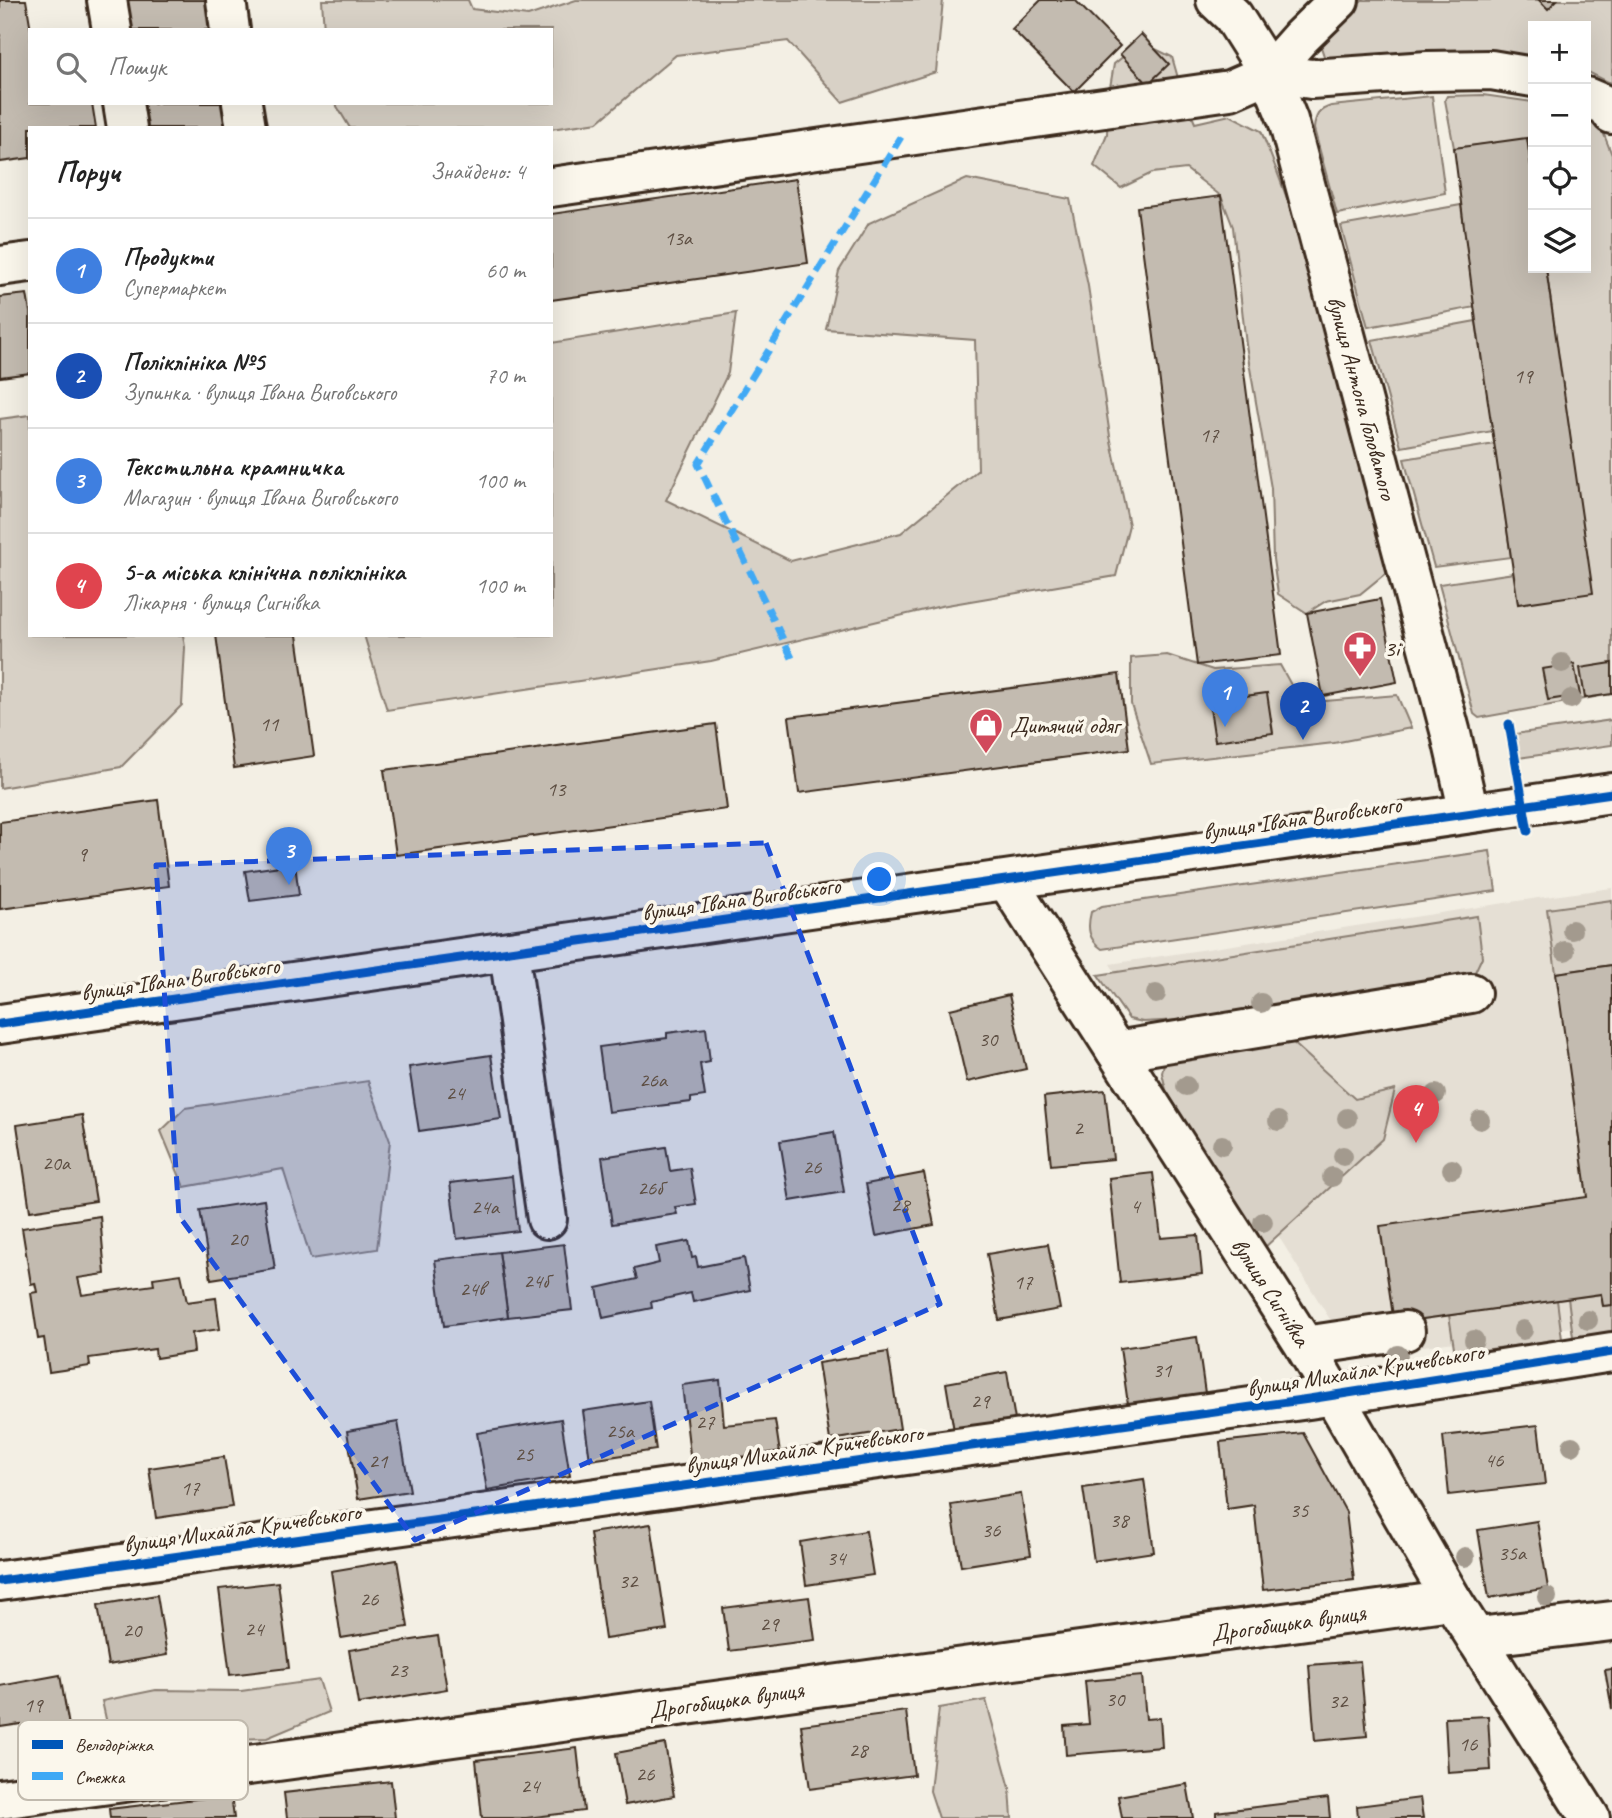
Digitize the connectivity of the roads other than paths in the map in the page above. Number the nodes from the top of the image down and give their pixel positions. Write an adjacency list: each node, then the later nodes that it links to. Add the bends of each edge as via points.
1 (107, 0): 5 (street)
2 (226, 0): 6 (street)
3 (1216, 0): 7 (street, вулиця Антона Головатого, via 1233,16)
4 (1339, 0): 7 (street)
5 (112, 28)
6 (230, 28)
7 (1269, 72): 8 (street, via 1311,79 1491,70); 15 (street, via 1230,90); 19 (street, вулиця Антона Головатого, via 1292,134)
8 (1528, 77)
9 (1591, 99): 12 (street, via 1607,106)
10 (123, 105): 13 (street)
11 (242, 105): 14 (street)
12 (1612, 114)
13 (127, 126)
14 (246, 126)
15 (553, 187)
16 (28, 262): 17 (street)
17 (0, 266)
18 (1612, 793): 19 (street, вулиця Івана Виговського)
19 (1469, 813): 20 (street, вулиця Івана Виговського)
20 (1007, 881): 21 (street, вулиця Івана Виговського); 24 (street, вулиця Сигнівка)
21 (509, 952): 23 (street, вулиця Івана Виговського); 25 (street)
22 (1471, 993): 24 (street)
23 (0, 1024)
24 (1116, 1051): 27 (street, вулиця Сигнівка)
25 (547, 1219)
26 (1405, 1331): 27 (street)
27 (1305, 1346): 29 (street, вулиця Сигнівка)
28 (1612, 1352): 29 (street, вулиця Михайла Кричевського)
29 (1334, 1393): 30 (street, вулиця Михайла Кричевського); 31 (street, вулиця Сигнівка)
30 (0, 1581)
31 (1452, 1600): 33 (street, вулиця Сигнівка); 34 (street, Дрогобицька вулиця)
32 (1612, 1621): 33 (street)
33 (1477, 1640): 37 (street, вулиця Сигнівка)
34 (248, 1766)
35 (18, 1798): 36 (street, Дрогобицька вулиця)
36 (0, 1800)
37 (1590, 1818)

